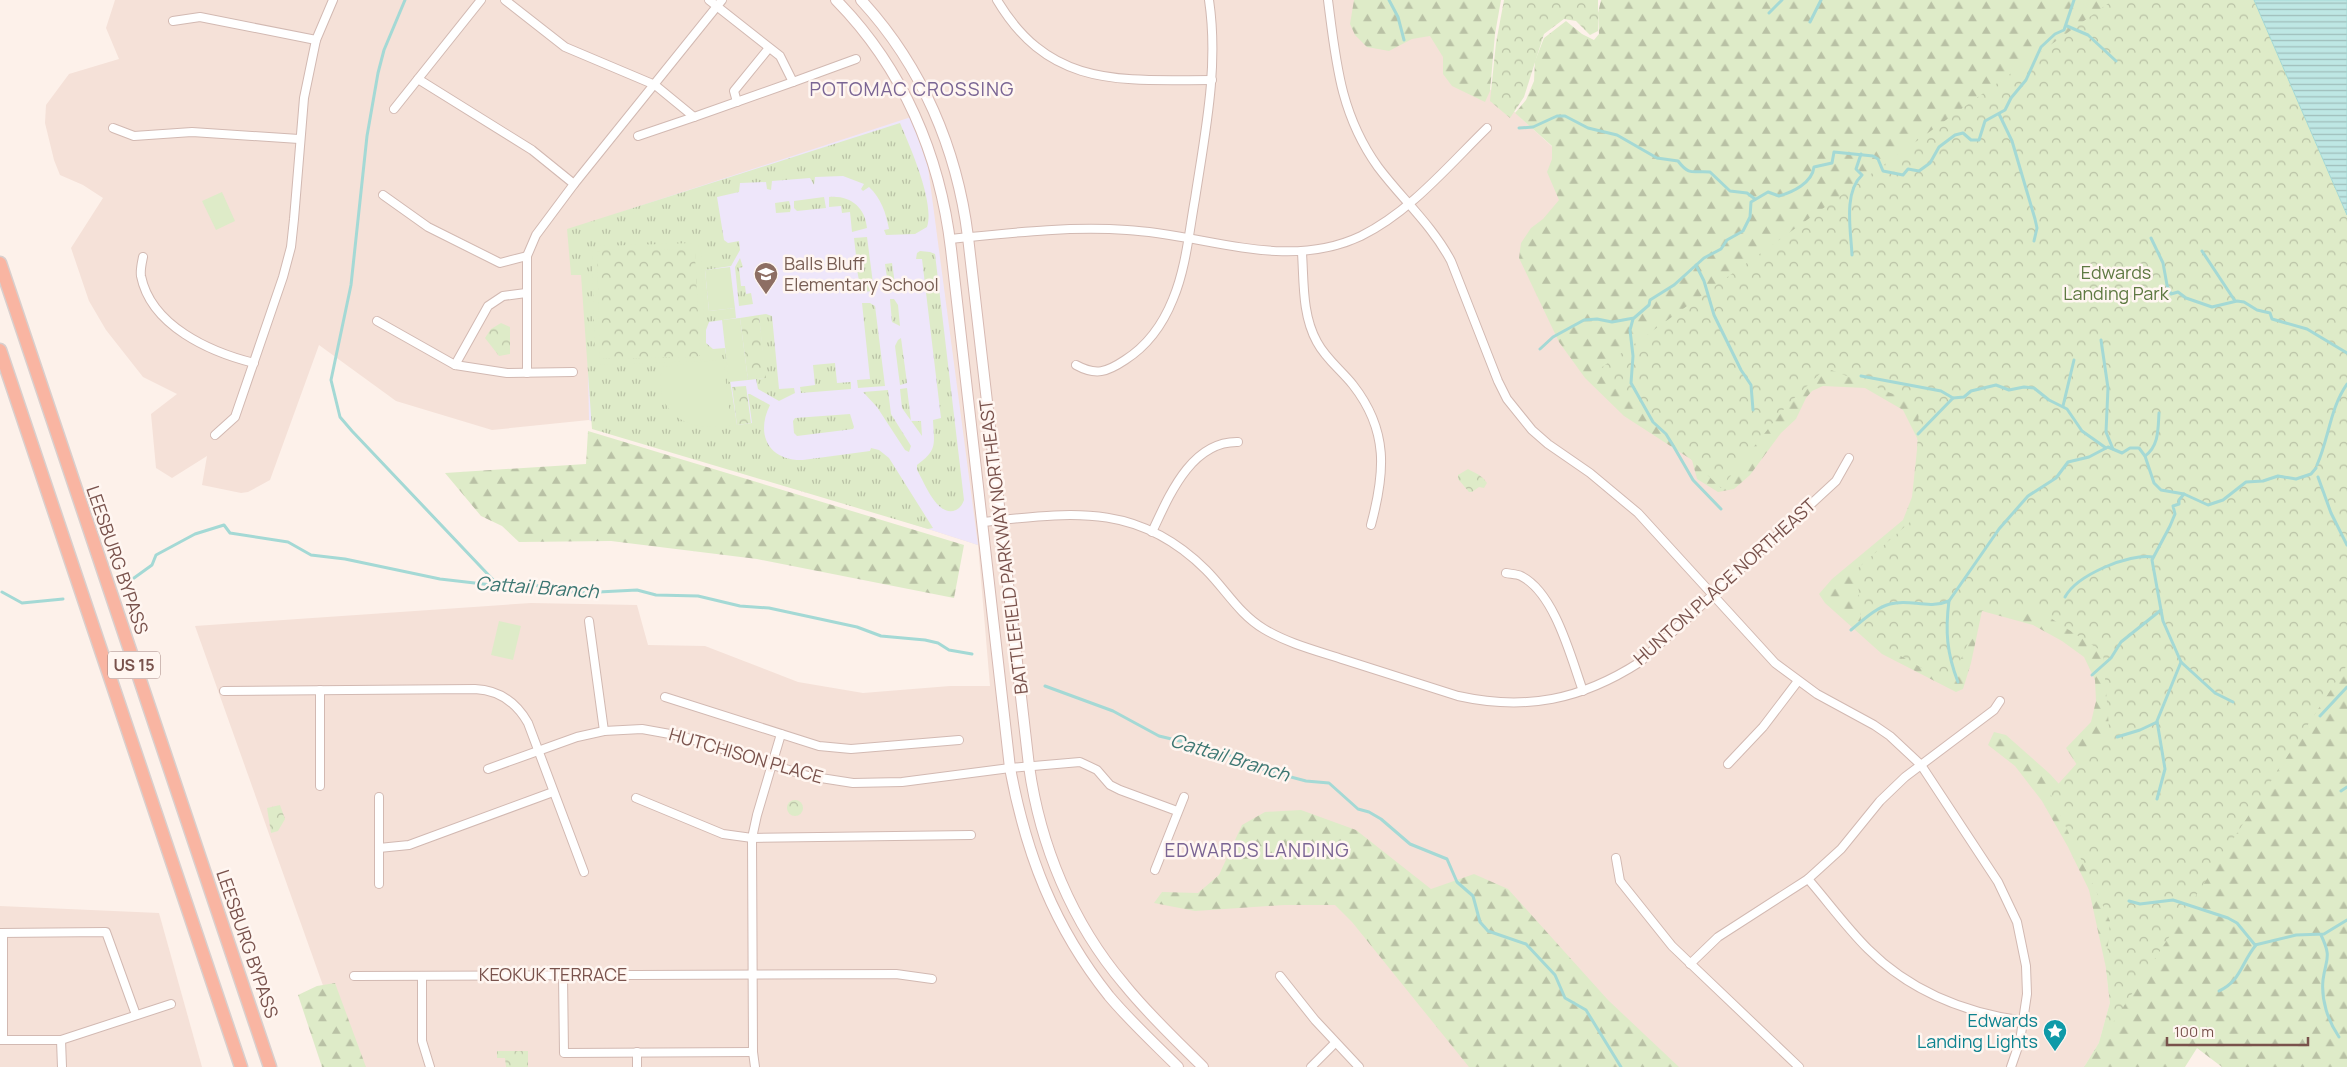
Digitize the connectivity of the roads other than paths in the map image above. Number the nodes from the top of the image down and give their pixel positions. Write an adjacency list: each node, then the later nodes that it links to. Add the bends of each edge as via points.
1 (333, 0): 12 (street)
2 (480, 0): 15 (street)
3 (505, 0): 18 (street, via 565,47)
4 (709, 0): 10 (street)
5 (836, 0): 31 (main road, BATTLEFIELD PARKWAY NORTHEAST, via 877,48 916,116 936,168)
6 (861, 0): 29 (main road, BATTLEFIELD PARKWAY NORTHEAST, via 906,58 935,113 956,174)
7 (997, 0): 16 (street, via 1029,41 1080,72 1117,80)
8 (1209, 0): 16 (street)
9 (1328, 0): 28 (street, via 1338,78 1348,113 1365,148)
10 (719, 3): 13 (street); 18 (street)
11 (173, 21): 12 (street, via 200,17)
12 (316, 40): 25 (street)
13 (769, 48): 17 (street, via 780,56); 19 (street, via 734,91)
14 (856, 59): 17 (street)
15 (418, 79): 20 (street); 26 (street, via 532,150)
16 (1212, 80): 30 (street)
17 (792, 82): 19 (street)
18 (656, 85): 21 (street); 26 (street)
19 (737, 102): 21 (street)
20 (394, 109)
21 (694, 117): 24 (street)
22 (113, 128): 25 (street, via 134,136 192,132)
23 (1487, 128): 28 (street)
24 (638, 136)
25 (299, 138): 39 (street, via 291,247)
26 (574, 184): 33 (street, via 536,235)
27 (383, 195): 33 (street, via 428,227 500,262)
28 (1409, 203): 32 (street, via 1360,236); 52 (street, via 1431,228 1448,256 1498,381 1519,416 1548,444 1590,473 1638,513)
29 (968, 237): 30 (street, via 1092,228); 31 (street); 47 (main road, BATTLEFIELD PARKWAY NORTHEAST)
30 (1188, 237): 32 (street, via 1265,252); 41 (street, via 1174,298 1144,345 1105,371 1089,372)
31 (950, 238): 48 (main road, BATTLEFIELD PARKWAY NORTHEAST)
32 (1302, 252): 49 (street, via 1310,326 1324,354 1362,398 1371,413 1381,444 1381,480)
33 (527, 256): 36 (street)
34 (142, 257): 39 (street, via 141,275 153,302 169,322 200,344)
35 (0, 262): 102 (highway, LEESBURG BYPASS / US 15)
36 (526, 293): 40 (street, via 503,296 488,306); 43 (street)
37 (377, 321): 40 (street)
38 (0, 350): 101 (highway, US 15)
39 (254, 363): 44 (street, via 235,416)
40 (455, 365): 43 (street)
41 (1076, 365)
42 (573, 372): 43 (street)
43 (527, 373)
44 (215, 435)
45 (1238, 442): 50 (street, via 1217,444 1194,462 1172,491)
46 (1849, 458): 52 (street, HUNTON PLACE NORTHEAST, via 1836,481)
47 (1001, 520): 48 (street, HUNTON PLACE NORTHEAST); 50 (street, HUNTON PLACE NORTHEAST, via 1082,514 1124,521); 67 (main road, BATTLEFIELD PARKWAY NORTHEAST)
48 (982, 522): 68 (main road, BATTLEFIELD PARKWAY NORTHEAST)
49 (1370, 525)
50 (1152, 532): 57 (street, HUNTON PLACE NORTHEAST, via 1206,570 1247,616 1294,644 1480,701 1525,703)
51 (1506, 573): 57 (street, via 1521,575 1541,593 1560,625)
52 (1712, 595): 54 (street, via 1775,663); 57 (street, HUNTON PLACE NORTHEAST, via 1640,662)
53 (589, 621): 60 (street)
54 (1798, 681): 64 (street, via 1763,727); 65 (street, via 1874,724)
55 (224, 690): 56 (street)
56 (320, 690): 63 (street, via 474,689 493,692 522,712); 70 (street)
57 (1584, 691)
58 (665, 697): 61 (street)
59 (2000, 701): 65 (street, via 1994,710)
60 (604, 731): 63 (street, HUTCHISON PLACE); 66 (street, HUTCHISON PLACE, via 642,729 662,732)
61 (781, 734): 62 (street, via 819,746 851,750); 66 (street)
62 (959, 740)
63 (538, 751): 69 (street, HUTCHISON PLACE); 71 (street)
64 (1728, 764)
65 (1921, 765): 82 (street, via 1880,801 1841,849); 94 (street, via 2009,902 2023,944 2026,966)
66 (772, 766): 68 (street, HUTCHISON PLACE, via 831,781 877,784); 77 (street)
67 (1029, 766): 68 (street, HUTCHISON PLACE); 75 (street, HUTCHISON PLACE, via 1071,762 1089,765 1110,785); 107 (main road, BATTLEFIELD PARKWAY NORTHEAST, via 1034,800 1047,842 1082,925 1123,984)
68 (1010, 768): 106 (main road, BATTLEFIELD PARKWAY NORTHEAST, via 1031,858 1068,937 1110,997)
69 (488, 769)
70 (320, 786)
71 (553, 792): 78 (street, via 409,846); 81 (street)
72 (379, 797): 78 (street)
73 (1184, 797): 75 (street)
74 (636, 798): 77 (street, via 724,834)
75 (1177, 811): 80 (street)
76 (971, 835): 77 (street)
77 (752, 838): 87 (street)
78 (379, 848): 83 (street)
79 (1616, 858): 85 (street, via 1620,881)
80 (1155, 870)
81 (584, 872)
82 (1808, 879): 85 (street, via 1718,937); 94 (street, via 1867,948 1905,978 1947,1002)
83 (380, 884)
84 (1, 933): 93 (street, via 106,932); 95 (street)
85 (1690, 964): 110 (street)
86 (563, 975): 87 (street, KEOKUK TERRACE); 89 (street, KEOKUK TERRACE); 98 (street, via 564,1053)
87 (752, 975): 91 (street, KEOKUK TERRACE, via 896,974); 99 (street)
88 (354, 976): 89 (street, KEOKUK TERRACE)
89 (422, 976): 103 (street, via 422,1041)
90 (1280, 976): 97 (street)
91 (932, 979)
92 (171, 1004): 93 (street)
93 (136, 1015): 96 (street)
94 (2024, 1021): 111 (street)
95 (2, 1040): 96 (street)
96 (61, 1040): 100 (street)
97 (1335, 1043): 108 (street); 109 (street)
98 (637, 1052): 99 (street); 104 (street)
99 (753, 1052): 105 (street)
100 (62, 1067)
101 (241, 1067)
102 (270, 1067)
103 (430, 1067)
104 (637, 1067)
105 (755, 1067)
106 (1178, 1067)
107 (1203, 1067)
108 (1311, 1067)
109 (1359, 1067)
110 (1799, 1067)
111 (2011, 1067)

